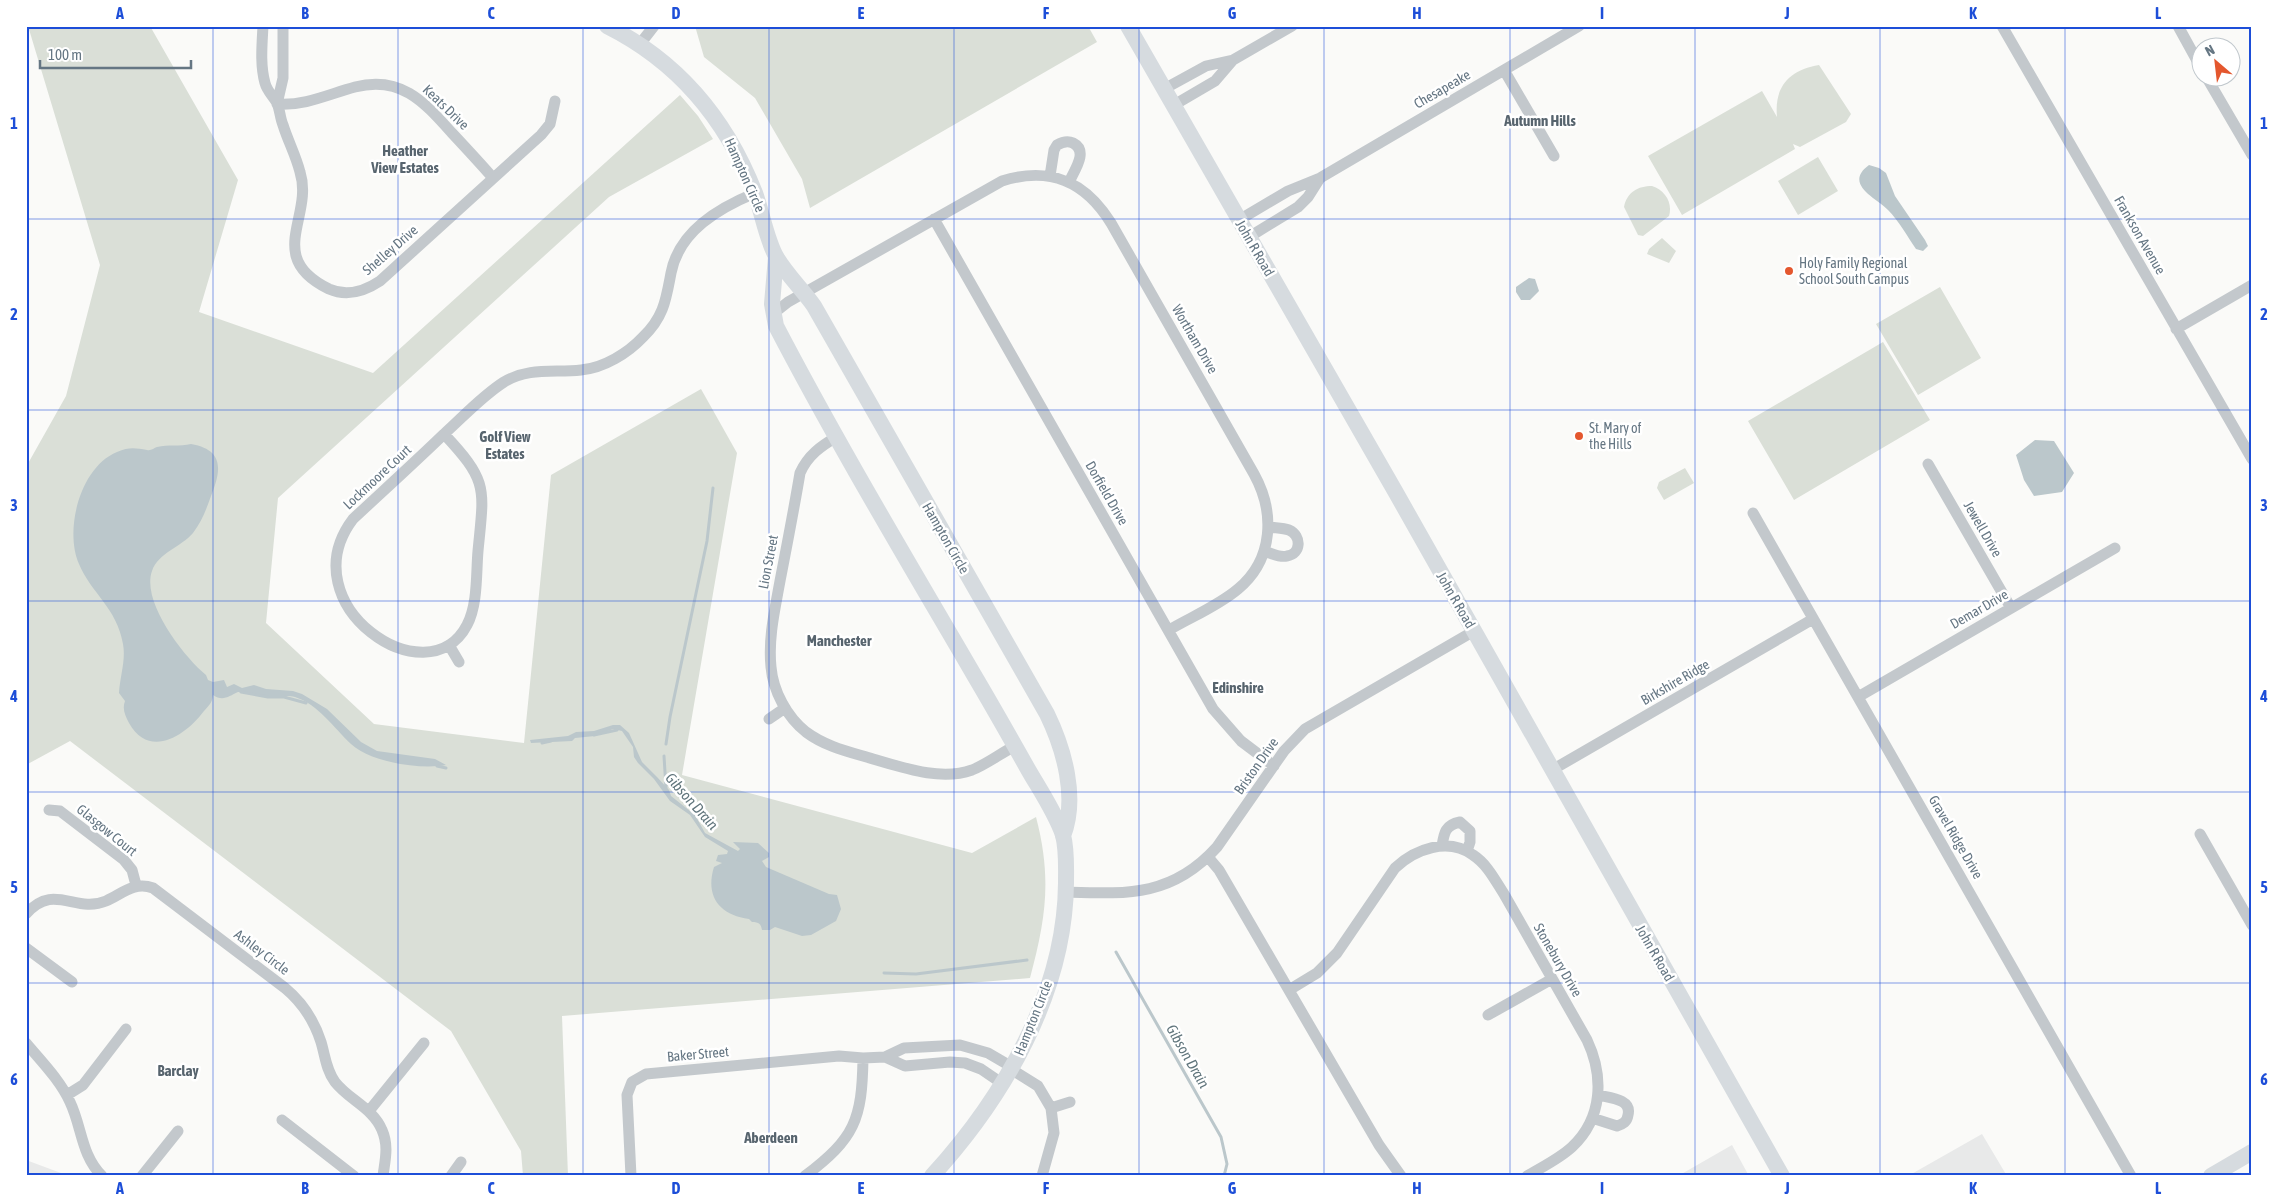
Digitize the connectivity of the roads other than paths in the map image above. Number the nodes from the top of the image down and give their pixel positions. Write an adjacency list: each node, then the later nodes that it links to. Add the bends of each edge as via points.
1 (263, 26): 17 (street, Shelley Drive, via 265,86)
2 (283, 26): 17 (street, Shelley Drive, via 283,78)
3 (607, 26): 10 (street, Hampton Circle)
4 (654, 26): 10 (street)
5 (1128, 26): 15 (street, John R Road)
6 (1292, 26): 12 (street)
7 (1579, 26): 13 (street, Chesapeake)
8 (2002, 26): 33 (street, Frankson Avenue)
9 (2178, 26): 11 (street)
10 (640, 44): 25 (street, Hampton Circle, via 670,66 705,102 724,128)
11 (2190, 48)
12 (1232, 60): 15 (street, via 1206,66); 18 (street, via 1215,81)
13 (1504, 70): 20 (street); 23 (street, Chesapeake)
14 (2213, 88): 19 (street)
15 (1164, 89): 18 (street, John R Road)
16 (554, 101): 22 (street, Shelley Drive, via 550,124)
17 (277, 104): 22 (street, Keats Drive, via 304,103 370,84 405,90 424,102); 22 (street, Shelley Drive, via 304,189 294,230 296,254 309,276 333,291 350,293 380,281)
18 (1174, 106): 27 (street, John R Road)
19 (2252, 155)
20 (1554, 156)
21 (1050, 176): 24 (street, Wortham Drive); 24 (street, via 1054,150 1057,145 1070,142 1075,144 1080,157); 26 (street, Wortham Drive, via 1002,181)
22 (493, 178)
23 (1320, 178): 27 (street, Chesapeake, via 1288,191); 28 (street, Chesapeake, via 1298,208)
24 (1069, 182): 39 (street, Wortham Drive, via 1096,202 1111,223 1258,482 1265,497)
25 (755, 193): 29 (street, Hampton Circle); 34 (street, Lockmoore Court, via 716,212 684,242 673,267 665,307 637,343 594,368 536,371 514,377 493,390)
26 (934, 219): 31 (street, Wortham Drive); 44 (street, Dorfield Drive)
27 (1239, 220): 28 (street, John R Road)
28 (1249, 237): 45 (street, John R Road)
29 (776, 257): 31 (street, Hampton Circle); 32 (street, Hampton Circle)
30 (2252, 285): 33 (street)
31 (805, 293): 32 (street, Wortham Drive); 56 (street, Hampton Circle, via 1052,724 1068,787 1069,816)
32 (774, 313): 35 (street, Hampton Circle, via 776,326)
33 (2176, 329): 36 (street, Frankson Avenue)
34 (444, 434): 46 (street, Lockmoore Court, via 471,464 482,495 473,608 467,627); 46 (street, Lockmoore Court, via 353,520 343,534 336,566 340,593 346,606 374,634 416,653)
35 (838, 436): 49 (street, Lion Street, via 814,452 800,473 771,635 773,680); 51 (street, Hampton Circle)
36 (2252, 459)
37 (1928, 464): 42 (street, Jewell Drive)
38 (1753, 513): 43 (street, Gravel Ridge Drive)
39 (1269, 526): 41 (street, Wortham Drive); 41 (street, via 1295,534 1298,549 1287,556)
40 (2115, 548): 42 (street, Demar Drive)
41 (1264, 551): 44 (street, Wortham Drive, via 1252,574 1238,589)
42 (2011, 608): 48 (street, Demar Drive)
43 (1813, 619): 48 (street, Gravel Ridge Drive); 53 (street, Birkshire Ridge)
44 (1168, 630): 52 (street, Dorfield Drive, via 1221,720 1241,741)
45 (1474, 631): 52 (street, Briston Drive, via 1317,721 1294,739); 53 (street, John R Road)
46 (449, 645): 47 (street)
47 (459, 662)
48 (1858, 697): 100 (street, Gravel Ridge Drive)
49 (785, 708): 50 (street); 51 (street, Lion Street, via 806,731 825,743 928,773 963,773)
50 (769, 719)
51 (1015, 746): 56 (street, Hampton Circle)
52 (1274, 766): 59 (street, Briston Drive)
53 (1552, 770): 99 (street, John R Road)
54 (49, 810): 60 (street, Glasgow Court, via 60,812 124,860 132,870)
55 (2200, 834): 63 (street)
56 (1063, 836): 61 (street, Hampton Circle)
57 (1442, 846): 58 (street, Stonebury Drive); 58 (street, via 1445,830 1460,822 1470,831); 67 (street, Stonebury Drive, via 1406,858 1337,953 1312,976)
58 (1467, 851): 65 (street, Stonebury Drive, via 1491,873)
59 (1208, 857): 61 (street, Briston Drive, via 1171,882 1143,891 1125,894); 67 (street, via 1219,870)
60 (136, 885): 62 (street, via 96,904 49,898); 82 (street, Ashley Circle, via 153,888 293,994 314,1024 335,1082)
61 (1066, 892): 76 (street, Hampton Circle, via 1060,938 1048,983 1037,1017)
62 (26, 913)
63 (2252, 925)
64 (26, 948): 66 (street)
65 (1552, 979): 68 (street); 79 (street, Stonebury Drive, via 1593,1052 1598,1073)
66 (72, 982)
67 (1289, 990): 97 (street, via 1384,1154)
68 (1488, 1015)
69 (126, 1029): 78 (street, via 84,1085)
70 (26, 1043): 78 (street)
71 (424, 1043): 82 (street)
72 (951, 1045): 73 (street, Baker Street, via 904,1048); 75 (street); 76 (street, Baker Street, via 977,1049)
73 (885, 1057): 74 (street, Baker Street); 75 (street, Baker Street, via 905,1066)
74 (863, 1058): 93 (street, Baker Street, via 840,1056 659,1072 637,1078 628,1089 626,1101); 94 (street, via 862,1096 856,1122 832,1154)
75 (950, 1062): 77 (street, Baker Street, via 973,1065)
76 (1012, 1068): 77 (street, Hampton Circle); 81 (street, Baker Street, via 1038,1086)
77 (1003, 1084): 95 (street, Hampton Circle, via 961,1143)
78 (67, 1095): 88 (street, via 86,1153)
79 (1598, 1095): 83 (street, Stonebury Drive); 83 (street, via 1625,1103 1628,1118 1617,1126)
80 (1070, 1102): 81 (street)
81 (1051, 1108): 96 (street, via 1054,1133)
82 (369, 1111): 91 (street, Ashley Circle, via 386,1141)
83 (1592, 1118): 98 (street, Stonebury Drive, via 1573,1146)
84 (282, 1120): 90 (street)
85 (178, 1130): 89 (street)
86 (2252, 1152): 101 (street)
87 (461, 1162): 92 (street)
88 (102, 1176)
89 (142, 1176)
90 (354, 1176)
91 (383, 1176)
92 (451, 1176)
93 (631, 1176)
94 (805, 1176)
95 (932, 1176)
96 (1042, 1176)
97 (1401, 1176)
98 (1527, 1176)
99 (1782, 1176)
100 (2131, 1176)
101 (2211, 1176)

